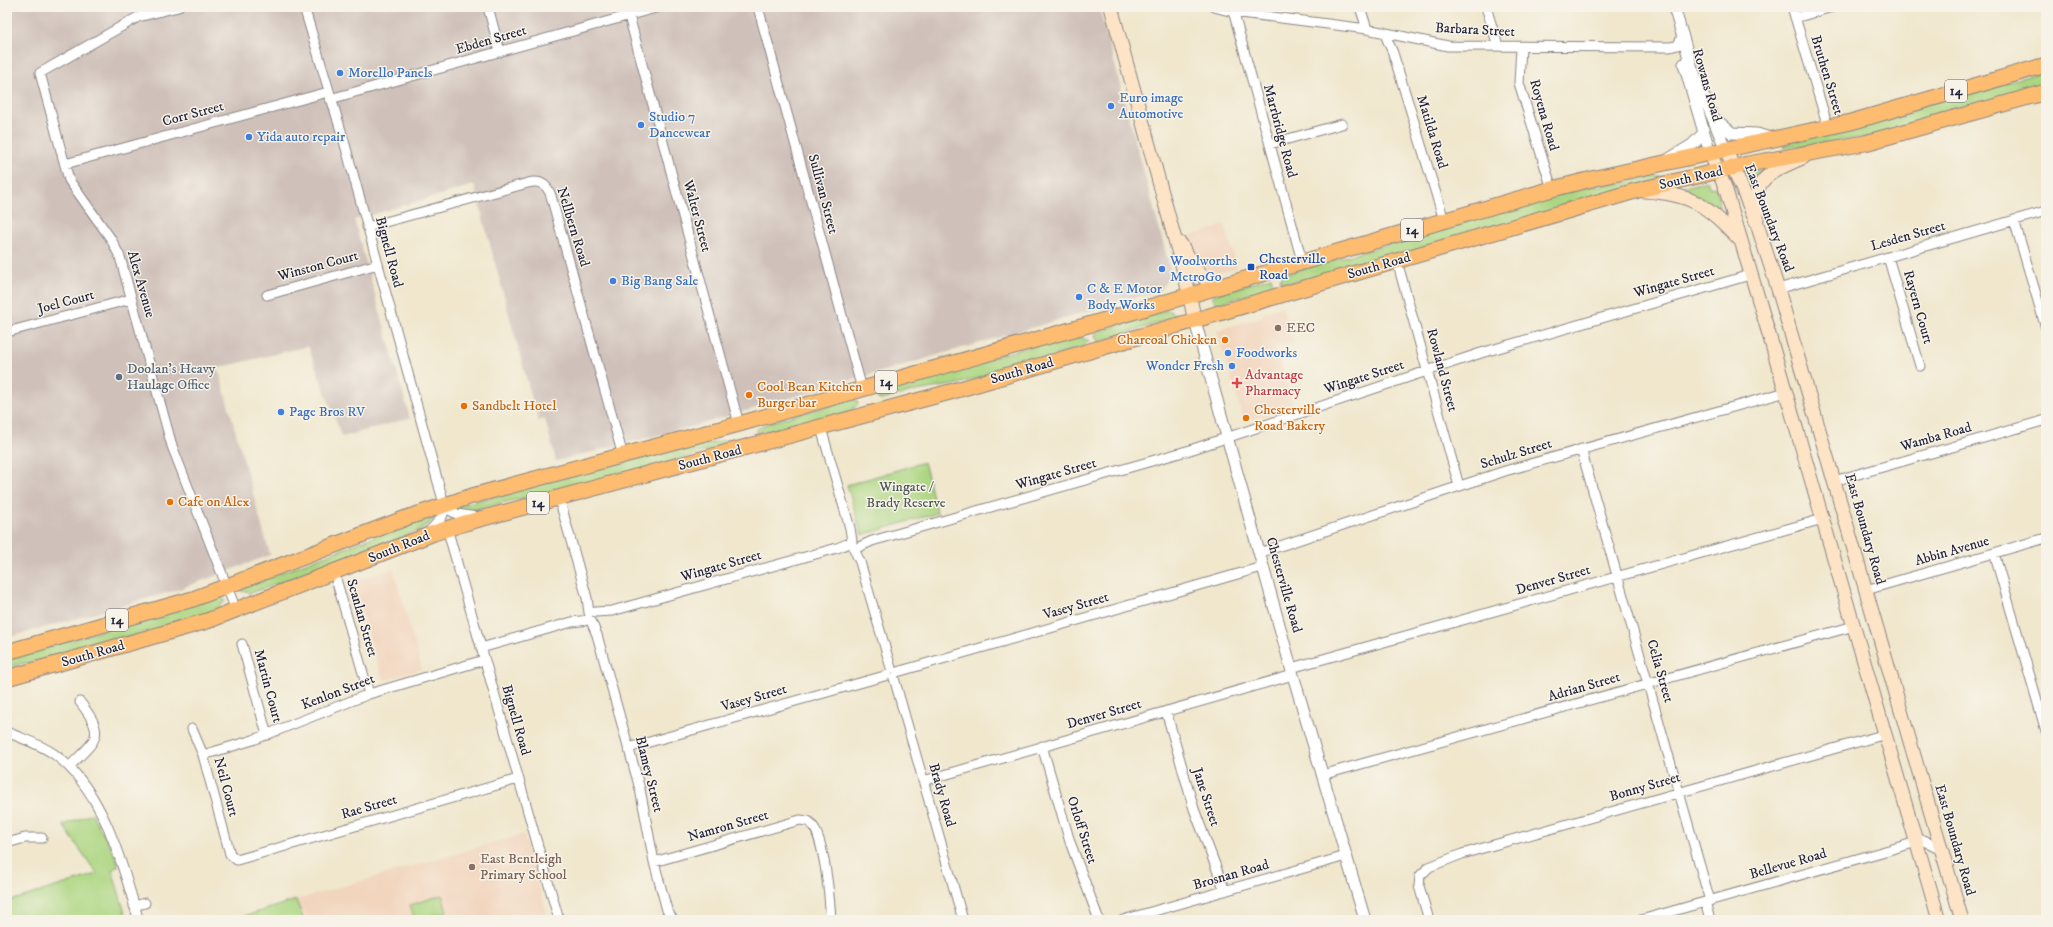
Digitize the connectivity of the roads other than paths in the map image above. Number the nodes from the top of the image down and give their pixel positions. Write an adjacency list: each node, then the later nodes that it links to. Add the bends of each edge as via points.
1 (178, 7): 37 (street, Alex Avenue, via 138,17 40,73)
2 (304, 7): 27 (street, Bignell Road)
3 (488, 7): 23 (street)
4 (659, 7): 15 (street, Ebden Street)
5 (758, 7): 69 (street, Sullivan Street)
6 (1112, 7): 48 (main road, Chesterville Road)
7 (1214, 7): 14 (street, Barbara Street)
8 (1360, 7): 17 (street)
9 (1486, 7): 21 (street)
10 (1667, 7): 20 (street, Rowans Road)
11 (1674, 7): 20 (street, Rowans Road)
12 (1792, 7): 16 (street, Bruthen Street)
13 (1832, 7): 16 (street)
14 (1233, 9): 17 (street, Barbara Street); 33 (street, Marrbridge Road)
15 (628, 16): 23 (street, Ebden Street); 73 (street, Walter Street)
16 (1795, 18): 30 (street, Bruthen Street)
17 (1367, 29): 18 (street, Barbara Street)
18 (1384, 32): 19 (street, Barbara Street); 24 (street, Matilda Road)
19 (1414, 38): 21 (street, Barbara Street, via 1448,46); 24 (street, via 1394,44)
20 (1680, 39): 22 (street, Barbara Street, via 1663,47); 28 (street, Rowans Road); 31 (street, Rowans Road)
21 (1498, 46): 22 (street, Barbara Street)
22 (1521, 47): 41 (street, Royena Road, via 1519,83)
23 (500, 52): 27 (street, Ebden Street)
24 (1393, 53): 44 (street, Matilda Road)
25 (2046, 65): 30 (highway, South Road / 14)
26 (2046, 92): 36 (highway, South Road / 14, via 1865,143)
27 (329, 96): 37 (street, Corr Street); 47 (street, Bignell Road)
28 (1713, 117): 32 (street, via 1732,132 1757,134); 34 (street, Rowans Road)
29 (1342, 124): 33 (street)
30 (1828, 127): 32 (highway, South Road / 14)
31 (1704, 133): 35 (street, Rowans Road); 38 (street, via 1692,145)
32 (1773, 139): 34 (highway, South Road / 14)
33 (1270, 144): 52 (street, Marrbridge Road)
34 (1726, 150): 35 (highway, South Road / 14); 39 (main road, East Boundary Road)
35 (1710, 153): 38 (highway, South Road / 14); 40 (main road, Rowans Road)
36 (1811, 153): 39 (highway, South Road / 14); 46 (main road, via 1771,174 1760,183 1757,195)
37 (65, 164): 61 (street, Alex Avenue, via 69,180 116,248)
38 (1659, 164): 41 (highway, South Road / 14)
39 (1733, 168): 40 (highway, South Road / 14); 46 (main road, East Boundary Road)
40 (1718, 172): 42 (highway, South Road / 14); 49 (main road)
41 (1552, 189): 44 (highway, South Road / 14)
42 (1635, 191): 49 (main road, via 1668,193 1688,198 1714,214); 51 (highway, South Road / 14)
43 (2046, 211): 45 (street, Lesden Street)
44 (1444, 220): 52 (highway, South Road / 14)
45 (2014, 220): 50 (street, Lesden Street); 64 (street)
46 (1757, 224): 57 (main road, East Boundary Road)
47 (367, 227): 53 (street, Bignell Road); 79 (street, Nellbern Road, via 528,182 540,182 546,186 551,196)
48 (1172, 232): 56 (main road, via 1197,271); 59 (main road, Chesterville Road)
49 (1741, 241): 55 (main road)
50 (1888, 257): 57 (street, Lesden Street); 67 (street, Rayern Court)
51 (1397, 261): 60 (highway, South Road / 14); 68 (street, Rowland Street)
52 (1302, 262): 54 (highway, South Road / 14)
53 (378, 264): 58 (street, Winston Court); 84 (street, Bignell Road)
54 (1272, 270): 56 (highway, South Road / 14); 60 (highway)
55 (1750, 274): 68 (street, Wingate Street); 70 (main road)
56 (1214, 287): 59 (highway, South Road / 14)
57 (1778, 289): 78 (main road, East Boundary Road)
58 (267, 295)
59 (1189, 295): 62 (main road, Chesterville Road); 63 (highway, South Road / 14)
60 (1280, 296): 62 (highway, South Road / 14)
61 (131, 299): 65 (street, Joel Court); 96 (street, Alex Avenue, via 172,446)
62 (1195, 321): 66 (highway, South Road / 14); 75 (street, Chesterville Road)
63 (1088, 325): 66 (highway); 69 (highway, South Road / 14)
64 (2046, 328)
65 (7, 332)
66 (1095, 350): 71 (highway, South Road / 14)
67 (1920, 366)
68 (1427, 371): 75 (street, Wingate Street); 82 (street, Rowland Street)
69 (862, 389): 71 (highway); 73 (highway, South Road / 14)
70 (1786, 392): 77 (street, Schulz Street); 80 (main road)
71 (869, 415): 74 (highway, South Road / 14)
72 (2046, 420): 81 (street, Wamba Road)
73 (739, 424): 76 (highway); 79 (highway, South Road / 14)
74 (821, 428): 76 (highway, South Road / 14); 90 (street, Brady Road)
75 (1227, 438): 90 (street, Wingate Street); 91 (street, Chesterville Road)
76 (746, 448): 83 (highway, South Road / 14)
77 (1581, 449): 82 (street, Schulz Street); 95 (street, Celia Street)
78 (1826, 454): 80 (main road); 81 (main road, East Boundary Road)
79 (623, 456): 84 (highway, South Road / 14)
80 (1806, 459): 86 (main road)
81 (1834, 481): 97 (main road, East Boundary Road)
82 (1459, 486): 91 (street, Schulz Street)
83 (559, 498): 85 (highway, South Road / 14); 99 (street, Blamey Street)
84 (444, 506): 85 (street, via 456,514); 88 (street, via 440,520); 96 (highway, South Road / 14)
85 (483, 518): 87 (highway, South Road / 14)
86 (1823, 519): 95 (street, Denver Street); 100 (main road)
87 (447, 528): 88 (highway, South Road / 14); 102 (street, Bignell Road)
88 (424, 537): 94 (highway, South Road / 14)
89 (2046, 538): 92 (street, Abbin Avenue)
90 (855, 545): 99 (street, Wingate Street); 106 (street, Brady Road)
91 (1258, 553): 93 (street, Chesterville Road)
92 (1994, 553): 97 (street, Abbin Avenue); 115 (street)
93 (1262, 567): 105 (street, Chesterville Road); 106 (street, Vasey Street)
94 (334, 572): 98 (highway, South Road / 14); 111 (street, Scanlan Street)
95 (1618, 576): 105 (street, Denver Street); 110 (street, Celia Street)
96 (227, 586): 98 (street, Alex Avenue); 103 (highway, South Road / 14, via 185,601)
97 (1866, 590): 107 (main road, East Boundary Road)
98 (236, 610): 108 (highway, South Road / 14, via 186,628)
99 (592, 616): 102 (street, Wingate Street); 120 (street, Blamey Street)
100 (1854, 626): 109 (main road); 110 (street, Adrian Street)
101 (242, 644): 118 (street, Martin Court)
102 (480, 648): 104 (street, Bignell Road)
103 (7, 652)
104 (484, 660): 111 (street, Kenlon Street); 124 (street, Bignell Road)
105 (1292, 671): 113 (street, Denver Street); 123 (street, Chesterville Road)
106 (892, 673): 120 (street, Vasey Street); 125 (street, Brady Road)
107 (1891, 674): 109 (main road); 130 (main road, East Boundary Road)
108 (7, 678)
109 (1870, 680): 117 (main road)
110 (1649, 683): 123 (street, Adrian Street); 126 (street, Celia Street)
111 (369, 694): 118 (street, Kenlon Street)
112 (80, 702): 122 (street, via 93,718 97,731 92,743)
113 (1166, 711): 119 (street, Denver Street); 134 (street, Jane Street, via 1194,810)
114 (192, 729): 121 (street, Neil Court)
115 (2046, 731)
116 (7, 732): 122 (street, via 43,748)
117 (1886, 734): 126 (street, Bonny Street); 128 (main road)
118 (267, 735): 121 (street, Kenlon Street)
119 (1042, 746): 125 (street, Denver Street); 144 (street, Orloff Street, via 1070,842)
120 (628, 748): 133 (street, Blamey Street, via 640,789)
121 (203, 755): 131 (street, Neil Court)
122 (69, 767): 137 (street, via 88,789 120,855)
123 (1322, 775): 132 (street, Chesterville Road)
124 (518, 779): 131 (street, Rae Street, via 240,860 234,859); 140 (street, Bignell Road)
125 (923, 781): 143 (street, Brady Road)
126 (1680, 792): 135 (street, Celia Street); 146 (street, Bonny Street, via 1468,851 1426,869 1419,879)
127 (42, 838): 129 (street, via 25,838)
128 (1917, 842): 130 (street, Bellevue Road, via 1923,840); 135 (street, Bellevue Road); 149 (main road)
129 (7, 843)
130 (1942, 848): 150 (main road, East Boundary Road)
131 (230, 854)
132 (1346, 856): 134 (street, Brosnan Road); 139 (street, Chesterville Road)
133 (654, 862): 141 (street, Blamey Street, via 667,910); 142 (street, Namron Street, via 800,820 810,822 816,831 827,874)
134 (1225, 891): 145 (street, Brosnan Road)
135 (1707, 901): 147 (street, Bellevue Road); 148 (street, Celia Street)
136 (145, 903): 137 (street)
137 (134, 906): 138 (street)
138 (138, 918)
139 (1364, 918)
140 (559, 920)
141 (673, 920)
142 (831, 920)
143 (963, 920)
144 (1099, 920)
145 (1123, 920)
146 (1429, 920)
147 (1641, 920)
148 (1710, 920)
149 (1939, 920)
150 (1962, 920)

